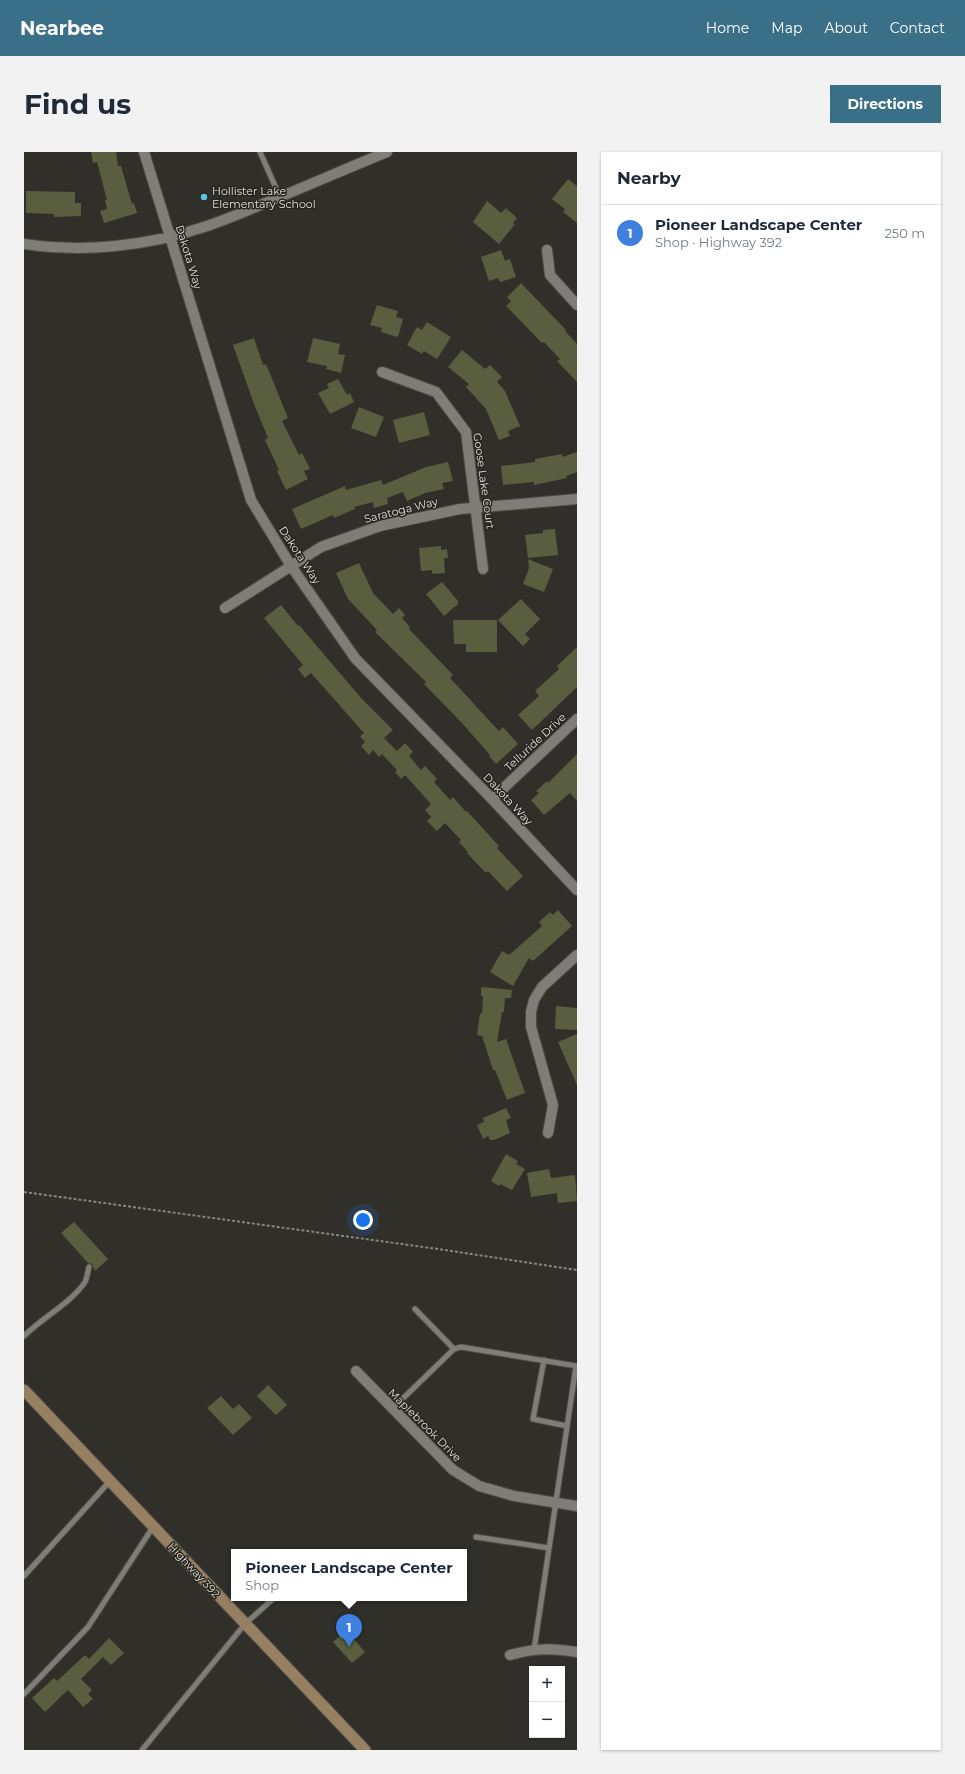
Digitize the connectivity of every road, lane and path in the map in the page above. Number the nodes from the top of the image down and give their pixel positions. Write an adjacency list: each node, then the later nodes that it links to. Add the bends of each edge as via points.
1 (144, 152): 5 (street, Dakota Way)
2 (260, 152): 4 (lane)
3 (387, 152): 4 (street)
4 (280, 197): 5 (street, via 203,228)
5 (170, 236): 6 (street, via 109,246); 12 (street, Dakota Way, via 251,500)
6 (24, 244)
7 (547, 250): 8 (street, via 550,275)
8 (577, 305)
9 (382, 372): 11 (street, Goose Lake Court, via 436,392 466,432)
10 (577, 499): 11 (street, Saratoga Way)
11 (476, 507): 12 (street, Saratoga Way, via 380,526 321,547); 13 (street, Goose Lake Court)
12 (291, 566): 14 (street, Saratoga Way); 16 (street, Dakota Way, via 355,658)
13 (483, 569)
14 (225, 608)
15 (577, 719): 16 (street, Telluride Drive)
16 (492, 799): 17 (street, Dakota Way)
17 (577, 890)
18 (577, 955): 19 (street, via 542,988 534,1000 531,1012 531,1027 553,1105)
19 (548, 1133)
20 (24, 1192): 22 (path)
21 (89, 1267): 24 (lane, via 85,1281 78,1289)
22 (577, 1270)
23 (415, 1309): 25 (lane)
24 (24, 1336)
25 (454, 1349): 26 (lane, via 461,1347); 30 (lane)
26 (544, 1360): 27 (lane); 31 (lane, via 534,1419)
27 (577, 1366): 31 (lane)
28 (356, 1371): 30 (street, Maplebrook Drive)
29 (24, 1390): 32 (main road, Highway 392)
30 (392, 1409): 33 (street, Maplebrook Drive, via 453,1470 479,1486 514,1496)
31 (567, 1426): 33 (lane)
32 (110, 1481): 35 (main road, Highway 392); 38 (lane)
33 (556, 1503): 34 (street, Maplebrook Drive); 37 (lane)
34 (577, 1506)
35 (154, 1527): 40 (main road, Highway 392); 44 (lane, via 88,1628)
36 (476, 1537): 37 (lane)
37 (549, 1548): 41 (lane)
38 (24, 1576)
39 (271, 1601): 40 (lane)
40 (245, 1624): 45 (lane); 46 (main road, Highway 392)
41 (534, 1650): 42 (street, via 547,1648); 43 (street)
42 (577, 1652)
43 (510, 1655)
44 (24, 1694)
45 (142, 1750)
46 (365, 1750)

